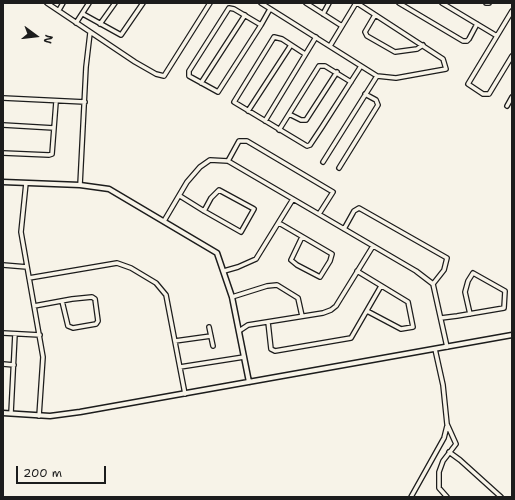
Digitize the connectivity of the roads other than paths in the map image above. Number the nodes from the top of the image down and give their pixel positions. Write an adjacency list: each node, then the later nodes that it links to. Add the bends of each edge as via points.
1 (47, 3): 16 (street)
2 (63, 3): 16 (street)
3 (89, 3): 18 (street)
4 (115, 3): 23 (street)
5 (143, 3): 23 (street, via 121,35)
6 (210, 3): 27 (street, via 164,76 135,62)
7 (261, 3): 15 (street)
8 (306, 3): 19 (street)
9 (329, 3): 19 (street)
10 (356, 3): 21 (street); 26 (street)
11 (399, 3): 24 (street, via 463,41 469,39)
12 (442, 3): 24 (street)
13 (486, 3): 14 (street)
14 (489, 3)
15 (270, 9): 25 (street); 29 (street)
16 (58, 10): 22 (street)
17 (512, 11): 28 (street)
18 (83, 14): 22 (street); 23 (street)
19 (323, 14): 26 (street)
20 (245, 15): 25 (street); 39 (street); 39 (street, via 230,8 211,36 188,73)
21 (375, 15): 31 (street); 31 (street, via 365,32 367,36 395,52 417,50)
22 (76, 22): 27 (street)
23 (100, 24)
24 (476, 24): 28 (street)
25 (261, 25): 39 (street, via 218,92)
26 (342, 26): 32 (street)
27 (90, 33): 44 (street)
28 (497, 36): 34 (street, via 468,84 483,94 489,94)
29 (316, 37): 32 (street); 33 (street)
30 (291, 44): 33 (street); 46 (street); 46 (street, via 276,36 273,37 234,102)
31 (423, 45): 37 (street, via 443,59 446,69 396,78)
32 (330, 46): 35 (street)
33 (305, 54): 48 (street)
34 (512, 56)
35 (361, 66): 37 (street); 38 (street)
36 (336, 72): 38 (street); 47 (street, via 306,120); 47 (street, via 324,65 318,67)
37 (377, 76): 40 (street)
38 (351, 82): 51 (street, via 310,145 307,146)
39 (201, 83)
40 (365, 94): 54 (street); 55 (street, via 376,100 378,105)
41 (512, 97): 45 (street)
42 (3, 98): 43 (street)
43 (56, 102): 44 (street); 50 (street)
44 (85, 102): 58 (street)
45 (507, 106)
46 (248, 111): 48 (street)
47 (289, 114): 51 (street)
48 (265, 121): 51 (street)
49 (3, 125): 50 (street)
50 (54, 128): 52 (street, via 54,150 51,155)
51 (279, 130)
52 (3, 153)
53 (228, 161): 59 (street, via 214,159 205,163 187,182); 60 (street); 62 (street, via 239,140 248,141 333,192)
54 (323, 162)
55 (339, 168)
56 (3, 182): 57 (street)
57 (26, 184): 58 (street); 69 (street, via 21,232)
58 (80, 185): 63 (street, via 109,189)
59 (180, 196): 61 (street); 63 (street)
60 (293, 199): 62 (street); 64 (street)
61 (204, 211): 61 (street, via 241,232 254,210 219,190)
62 (318, 214): 65 (street)
63 (164, 221): 70 (street, via 217,253)
64 (279, 223): 66 (street); 70 (street, via 256,259)
65 (344, 229): 67 (street); 73 (street, via 354,211 359,208 447,258 444,270)
66 (302, 237): 66 (street, via 332,254 320,277 291,260)
67 (373, 246): 71 (street); 73 (street)
68 (3, 265): 69 (street)
69 (27, 267): 72 (street)
70 (224, 271): 75 (street)
71 (356, 271): 74 (street); 80 (street, via 336,306 323,314)
72 (28, 278): 77 (street); 90 (street, via 114,263 126,266 149,278 164,291)
73 (434, 284): 81 (street)
74 (381, 286): 78 (street); 78 (street, via 408,302 413,327 401,330)
75 (232, 297): 80 (street, via 276,285 298,298); 84 (street)
76 (62, 301): 76 (street, via 92,296 95,299 98,321 96,324 73,328 68,326); 77 (street)
77 (34, 306): 88 (street)
78 (367, 311): 82 (street, via 351,338 275,351 271,349)
79 (470, 314): 79 (street, via 504,308 505,291 473,273 465,292); 81 (street)
80 (302, 316): 82 (street)
81 (441, 318): 92 (street)
82 (268, 322): 84 (street, via 248,325)
83 (209, 327): 89 (street)
84 (239, 331): 94 (street)
85 (3, 333): 86 (street)
86 (15, 334): 88 (street); 96 (street)
87 (512, 334): 92 (street)
88 (40, 335): 102 (street, via 43,357)
89 (211, 336): 90 (street); 91 (street)
90 (175, 341): 97 (street)
91 (213, 346)
92 (447, 347): 93 (street)
93 (435, 349): 98 (street); 103 (street, via 443,385)
94 (244, 357): 97 (street); 98 (street)
95 (3, 364): 96 (street)
96 (14, 365): 101 (street)
97 (180, 367): 99 (street)
98 (249, 382): 99 (street)
99 (185, 394): 102 (street, via 80,412)
100 (3, 413): 101 (street)
101 (11, 413): 102 (street)
102 (40, 416)
103 (447, 424): 104 (street, via 456,444); 105 (street, via 444,438)
104 (449, 452): 106 (street, via 441,464 438,482 439,488); 107 (street)
105 (411, 497)
106 (447, 497)
107 (501, 497)

